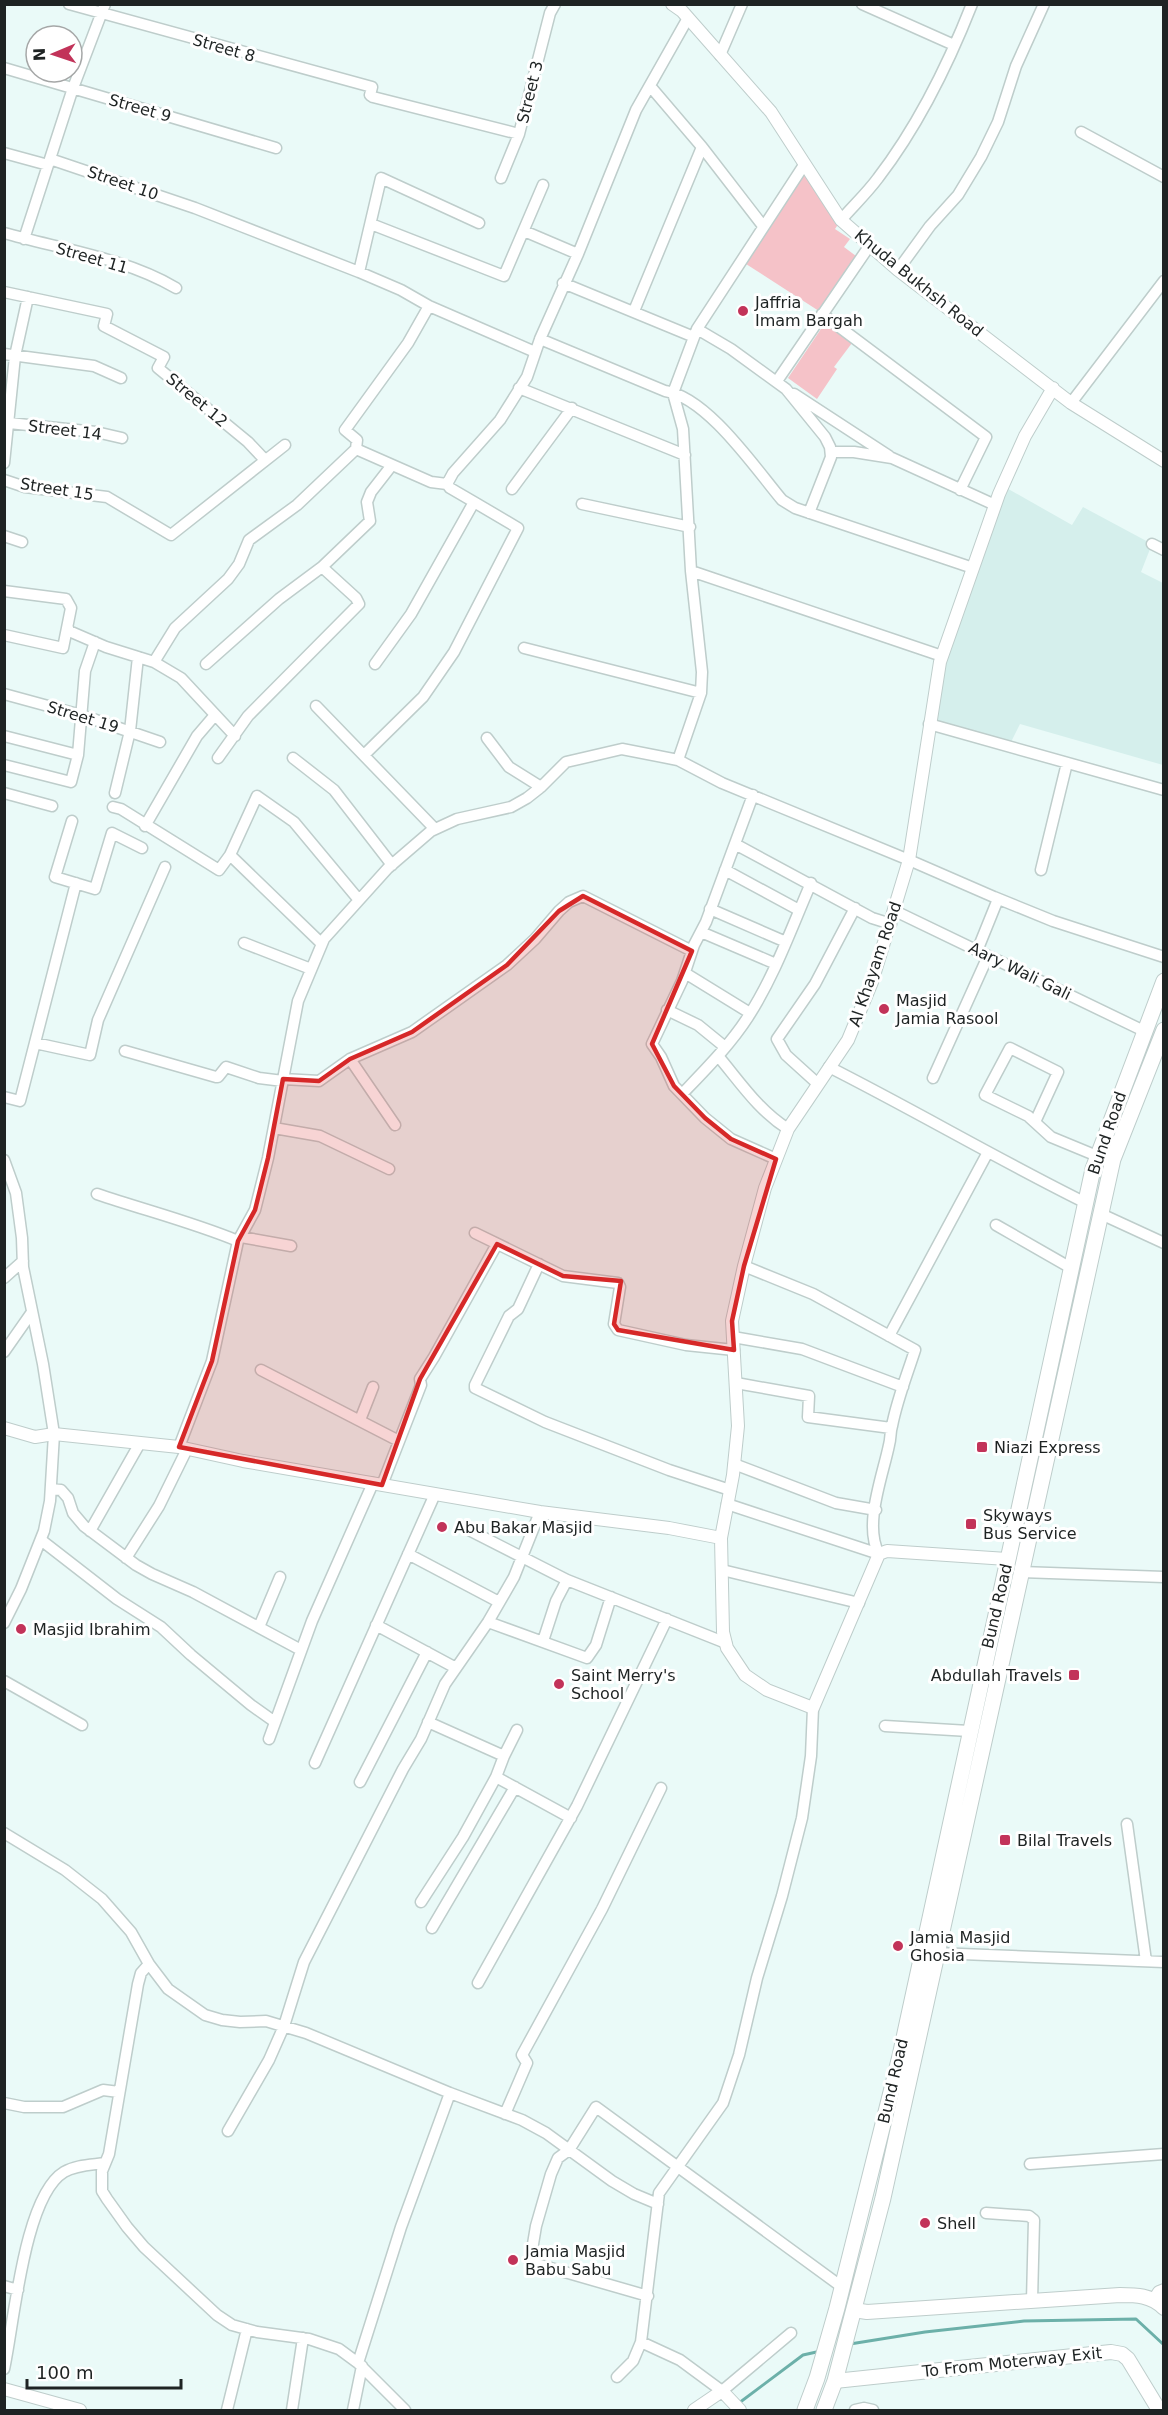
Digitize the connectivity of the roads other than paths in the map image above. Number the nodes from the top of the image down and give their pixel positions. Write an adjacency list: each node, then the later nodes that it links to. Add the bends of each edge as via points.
1 (69, 4): 8 (street, Street 8)
2 (555, 4): 16 (street, Street 3)
3 (672, 4): 9 (street, Khuda Bukhsh Road)
4 (742, 4): 11 (street)
5 (862, 4): 10 (street)
6 (972, 4): 10 (street)
7 (1044, 4): 34 (street, via 981,157 958,195)
8 (103, 9): 14 (street); 16 (street, Street 8, via 372,87 373,97)
9 (688, 18): 11 (street, Khuda Bukhsh Road); 13 (street)
10 (954, 45): 25 (street, via 912,128 878,178)
11 (720, 55): 25 (street, Khuda Bukhsh Road, via 771,112)
12 (4, 68): 14 (street, Street 9)
13 (650, 86): 17 (street); 33 (street, via 636,110)
14 (73, 88): 18 (street, Street 9); 20 (street)
15 (1081, 132): 22 (street)
16 (519, 134): 23 (street, Street 3)
17 (702, 147): 28 (street); 42 (street)
18 (276, 148)
19 (4, 153): 20 (street, Street 10)
20 (49, 162): 31 (street); 35 (street, Street 10, via 195,208)
21 (802, 168): 28 (street)
22 (1164, 177)
23 (501, 178)
24 (543, 185): 29 (street)
25 (841, 220): 32 (street, Khuda Bukhsh Road)
26 (479, 223): 27 (street, via 381,178)
27 (371, 224): 29 (street, via 504,276); 35 (street)
28 (763, 226): 44 (street)
29 (524, 231): 33 (street)
30 (4, 233): 31 (street, Street 11)
31 (24, 238): 38 (street, Street 11, via 101,258)
32 (870, 245): 34 (street, Khuda Bukhsh Road); 43 (street)
33 (578, 254): 37 (street)
34 (898, 270): 51 (street, Khuda Bukhsh Road)
35 (359, 273): 41 (street, Street 10)
36 (1164, 280): 54 (street)
37 (563, 284): 42 (street); 45 (street)
38 (176, 288)
39 (4, 292): 40 (street, Street 12)
40 (27, 297): 47 (street); 63 (street, Street 12, via 107,314 104,327 164,357 158,368)
41 (429, 306): 46 (street, Street 10); 59 (street, via 408,343 345,430 357,440)
42 (634, 311): 44 (street)
43 (822, 314): 49 (street); 70 (street, via 986,437)
44 (695, 333): 49 (street, via 731,348); 53 (street)
45 (540, 339): 46 (street); 53 (street)
46 (535, 352): 50 (street)
47 (10, 355): 48 (street, via 94,366); 56 (street)
48 (121, 378)
49 (777, 381): 52 (street)
50 (519, 388): 55 (street); 68 (street, via 500,420)
51 (1053, 388): 54 (street, Khuda Bukhsh Road); 73 (street, Al Khayam Road, via 1025,436)
52 (786, 389): 60 (street, via 821,431); 62 (street)
53 (673, 393): 61 (street, via 684,429); 74 (street, via 707,412 782,500)
54 (1071, 403): 64 (street, Khuda Bukhsh Road)
55 (572, 408): 61 (street); 69 (street)
56 (9, 423): 57 (street, Street 14); 65 (street)
57 (122, 438)
58 (285, 445): 63 (street)
59 (356, 449): 66 (street); 90 (street, via 297,505 249,540 240,564 175,628)
60 (831, 452): 62 (street); 74 (street)
61 (685, 455): 75 (street)
62 (892, 458): 70 (street)
63 (265, 460): 67 (street, Street 15, via 171,535 107,497 25,487)
64 (1164, 461)
65 (4, 463)
66 (392, 465): 68 (street, via 431,482); 80 (street, via 367,502 370,521)
67 (4, 480)
68 (447, 484): 71 (street)
69 (512, 489)
70 (960, 490): 73 (street)
71 (474, 502): 92 (street, via 411,614); 105 (street, via 518,528 454,652 423,697)
72 (582, 504): 75 (street)
73 (995, 505): 81 (street, Al Khayam Road)
74 (809, 513): 81 (street)
75 (690, 527): 82 (street)
76 (4, 536): 77 (street)
77 (22, 542)
78 (1152, 544): 79 (street)
79 (1164, 550)
80 (322, 567): 91 (street, via 279,599); 100 (street, via 359,604 248,716)
81 (973, 568): 88 (street, Al Khayam Road)
82 (691, 571): 88 (street); 93 (street, via 700,643)
83 (4, 591): 84 (street, via 66,599 71,608)
84 (68, 628): 85 (street, via 63,648); 86 (street)
85 (4, 635)
86 (95, 642): 89 (street); 96 (street, via 85,671)
87 (524, 648): 93 (street)
88 (942, 656): 98 (street, Al Khayam Road)
89 (138, 657): 90 (street); 99 (street)
90 (154, 662): 97 (street, via 181,678)
91 (206, 664)
92 (375, 664)
93 (701, 693): 108 (street)
94 (4, 694): 96 (street, Street 19)
95 (316, 706): 105 (street)
96 (81, 715): 99 (street, Street 19); 104 (street)
97 (215, 715): 100 (street); 119 (street, via 197,736)
98 (929, 724): 109 (street); 124 (street, Al Khayam Road)
99 (130, 731): 103 (street, Street 19); 114 (street)
100 (235, 735): 106 (street)
101 (4, 736): 104 (street)
102 (487, 738): 111 (street, via 509,767)
103 (160, 742)
104 (78, 755): 110 (street, via 71,783)
105 (363, 755): 120 (street)
106 (218, 758)
107 (292, 758): 125 (street, via 334,790)
108 (678, 760): 111 (street, via 622,749 566,762); 115 (street)
109 (1067, 763): 112 (street); 128 (street)
110 (4, 765)
111 (541, 787): 120 (street, via 510,807 457,819)
112 (1164, 790)
113 (4, 793): 116 (street)
114 (115, 793)
115 (753, 795): 121 (street); 124 (street)
116 (52, 806)
117 (113, 807): 119 (street)
118 (72, 821): 129 (street, via 55,877)
119 (145, 826): 123 (street, via 219,870)
120 (435, 829): 125 (street)
121 (735, 844): 127 (street); 130 (street)
122 (142, 848): 129 (street, via 112,833 95,889)
123 (230, 855): 132 (street, via 257,796 294,822); 141 (street)
124 (909, 860): 131 (street); 136 (street, Al Khayam Road)
125 (392, 865): 132 (street)
126 (165, 867): 154 (street, via 98,1020 90,1054)
127 (725, 870): 134 (street); 135 (street)
128 (1041, 870)
129 (76, 883): 154 (street)
130 (811, 883): 133 (street); 135 (street)
131 (998, 899): 143 (street); 145 (street)
132 (359, 900): 141 (street)
133 (855, 908): 137 (street); 161 (street, via 815,984 777,1039 786,1055)
134 (710, 909): 138 (street); 139 (street)
135 (799, 910): 139 (street)
136 (895, 911): 137 (street, Al Khayam Road); 143 (street, Aary Wali Gali)
137 (891, 924): 158 (street, Al Khayam Road, via 848,1041)
138 (701, 932): 142 (street); 146 (street)
139 (786, 942): 146 (street)
140 (244, 943): 147 (street)
141 (322, 944): 147 (street)
142 (692, 951): 148 (street); 157 (street, via 583,896 569,902 514,958 466,995 412,1032)
143 (977, 951): 144 (street, Aary Wali Gali)
144 (988, 956): 153 (street, Aary Wali Gali); 159 (street)
145 (1164, 957)
146 (777, 964): 151 (street)
147 (311, 969): 160 (street, via 298,1001)
148 (685, 973): 150 (street); 151 (street)
149 (1164, 981): 153 (main road, Bund Road)
150 (668, 1010): 156 (street, via 698,1025); 162 (street, via 652,1044)
151 (750, 1013): 156 (street)
152 (1164, 1030): 175 (main road, Bund Road, via 1113,1159)
153 (1144, 1031): 169 (main road, Bund Road)
154 (35, 1043): 163 (street, via 20,1101)
155 (124, 1051): 160 (street, via 216,1077 226,1067 259,1078)
156 (721, 1051): 162 (street); 167 (street, via 749,1096)
157 (350, 1059): 160 (street, via 319,1081); 165 (street)
158 (830, 1067): 161 (street, Al Khayam Road); 168 (street)
159 (933, 1078)
160 (283, 1080): 166 (street)
161 (818, 1084): 167 (street, Al Khayam Road)
162 (682, 1094): 170 (street, via 732,1139)
163 (4, 1097)
164 (1035, 1122): 164 (street, via 1058,1072 1010,1048 985,1095); 169 (street, via 1051,1137)
165 (395, 1125)
166 (274, 1128): 172 (street, via 320,1136); 178 (street, via 255,1210)
167 (788, 1129): 170 (street, Al Khayam Road)
168 (988, 1152): 174 (street); 188 (street)
169 (1097, 1156): 174 (main road, Bund Road)
170 (776, 1159): 184 (street, Al Khayam Road)
171 (4, 1160): 182 (street, via 16,1193)
172 (389, 1169)
173 (97, 1194): 178 (street)
174 (1086, 1203): 185 (main road, Bund Road)
175 (1101, 1214): 179 (street); 220 (main road, Bund Road)
176 (996, 1225): 185 (street)
177 (475, 1233): 180 (street)
178 (239, 1239): 181 (street); 201 (street, via 212,1361)
179 (1164, 1243)
180 (497, 1244): 183 (street); 199 (street, via 420,1379)
181 (291, 1246)
182 (23, 1261): 186 (street); 187 (street)
183 (539, 1264): 189 (street, via 562,1276 618,1282 614,1324 618,1330 686,1345); 205 (street, via 475,1388 545,1422)
184 (744, 1266): 188 (street, via 813,1294); 189 (street, Al Khayam Road, via 732,1321)
185 (1071, 1268): 218 (main road, Bund Road)
186 (4, 1278)
187 (33, 1312): 190 (street); 198 (street)
188 (889, 1336): 194 (street, via 915,1350)
189 (733, 1343): 192 (street, Al Khayam Road); 194 (street, via 802,1349)
190 (4, 1352)
191 (261, 1370): 195 (street)
192 (736, 1383): 197 (street, via 809,1396 808,1417); 202 (street, Al Khayam Road, via 738,1426)
193 (373, 1387): 195 (street)
194 (903, 1387): 197 (street)
195 (360, 1420): 199 (street)
196 (4, 1428): 198 (street, via 35,1437)
197 (891, 1428): 208 (street)
198 (54, 1434): 200 (street); 204 (street)
199 (399, 1441): 203 (street)
200 (140, 1443): 201 (street); 211 (street)
201 (183, 1448): 203 (street); 217 (street, via 159,1506)
202 (734, 1464): 205 (street, Al Khayam Road); 208 (street, via 836,1503)
203 (377, 1484): 206 (street); 234 (street)
204 (51, 1490): 211 (street, via 61,1490 73,1513); 213 (street)
205 (730, 1490): 207 (street, Al Khayam Road)
206 (435, 1494): 209 (street); 214 (street)
207 (727, 1504): 212 (street, Al Khayam Road); 215 (street)
208 (876, 1510): 215 (street, via 874,1545)
209 (540, 1512): 212 (street); 216 (street)
210 (465, 1528): 216 (street)
211 (90, 1531): 217 (street)
212 (721, 1538): 219 (street, Al Khayam Road)
213 (41, 1540): 229 (street); 239 (street, via 117,1599 161,1627)
214 (408, 1554): 225 (street); 230 (street)
215 (879, 1554): 218 (street, via 887,1551); 226 (street)
216 (522, 1557): 223 (street); 225 (street)
217 (126, 1558): 231 (street)
218 (1007, 1559): 244 (main road, Bund Road)
219 (722, 1570): 226 (street); 233 (street, Al Khayam Road)
220 (1021, 1572): 222 (street); 257 (main road, Bund Road)
221 (280, 1576): 231 (street)
222 (1164, 1576)
223 (567, 1580): 224 (street); 232 (street)
224 (611, 1597): 227 (street); 232 (street, via 596,1645 587,1658)
225 (499, 1602): 228 (street)
226 (859, 1603): 238 (street)
227 (667, 1619): 233 (street); 252 (street)
228 (488, 1622): 232 (street); 236 (street)
229 (4, 1623)
230 (376, 1625): 235 (street); 247 (street)
231 (259, 1627): 234 (street)
232 (543, 1641)
233 (726, 1642): 238 (street, via 745,1675 767,1690)
234 (301, 1650): 239 (street)
235 (427, 1652): 236 (street); 249 (street)
236 (456, 1668): 240 (street)
237 (4, 1681): 241 (street)
238 (813, 1708): 272 (street, via 802,1818 739,2055 723,2103)
239 (275, 1722): 245 (street)
240 (428, 1722): 246 (street); 262 (street, via 304,1962)
241 (81, 1725)
242 (885, 1726): 244 (street)
243 (517, 1730): 246 (street)
244 (969, 1731): 275 (main road, Bund Road, via 900,2056)
245 (269, 1739)
246 (504, 1756): 248 (street)
247 (315, 1763)
248 (496, 1777): 250 (street); 255 (street)
249 (360, 1782)
250 (515, 1787): 252 (street); 256 (street)
251 (661, 1788): 266 (street, via 602,1909 522,2055 527,2063)
252 (571, 1818): 261 (street)
253 (1127, 1824): 258 (street)
254 (4, 1833): 260 (street, via 65,1870 102,1899 131,1932)
255 (422, 1902)
256 (432, 1928)
257 (936, 1953): 258 (street); 276 (main road, Bund Road)
258 (1146, 1961): 259 (street)
259 (1164, 1962)
260 (149, 1964): 262 (street, via 168,1989 205,2014 222,2020 266,2021); 263 (street, via 141,1973)
261 (478, 1983)
262 (284, 2026): 264 (street); 267 (street)
263 (119, 2092): 265 (street, via 103,2090 63,2107); 270 (street)
264 (450, 2093): 266 (street); 289 (street, via 402,2227)
265 (4, 2103)
266 (505, 2114): 268 (street, via 546,2133)
267 (228, 2131)
268 (569, 2150): 272 (street, via 596,2107); 273 (street, via 634,2194); 280 (street, via 558,2158 551,2174 530,2262)
269 (1164, 2154): 271 (street)
270 (105, 2163): 279 (street, via 72,2167 55,2179 39,2206); 284 (street, via 102,2191 144,2247 217,2315)
271 (1030, 2164)
272 (676, 2166): 273 (street, via 659,2193); 278 (street)
273 (658, 2204): 280 (street)
274 (986, 2213): 282 (street, via 1029,2216 1034,2220)
275 (860, 2215): 276 (main road); 278 (main road, Bund Road)
276 (877, 2220): 283 (main road, Bund Road)
277 (4, 2286): 279 (street)
278 (842, 2287): 302 (main road, Bund Road)
279 (18, 2290): 287 (street)
280 (648, 2296): 288 (street)
281 (1160, 2299): 282 (main road, via 1120,2295)
282 (1032, 2301): 283 (main road)
283 (854, 2310): 292 (main road, Bund Road)
284 (247, 2329): 286 (street); 296 (street)
285 (791, 2333): 294 (street)
286 (303, 2338): 289 (street, via 339,2349); 297 (street)
287 (8, 2340): 290 (street)
288 (641, 2342): 291 (street, via 633,2361); 294 (street, via 680,2360)
289 (360, 2364): 298 (street); 299 (street)
290 (4, 2369)
291 (617, 2377)
292 (835, 2381): 303 (main road, Bund Road); 306 (main road, To From Moterway Exit, via 1111,2352 1128,2359)
293 (4, 2390): 295 (street)
294 (722, 2391): 300 (street); 301 (street)
295 (80, 2410)
296 (227, 2410)
297 (292, 2410)
298 (353, 2410)
299 (405, 2410)
300 (694, 2410)
301 (740, 2410)
302 (805, 2410)
303 (824, 2410)
304 (855, 2410): 305 (street)
305 (873, 2410)
306 (1159, 2410)

